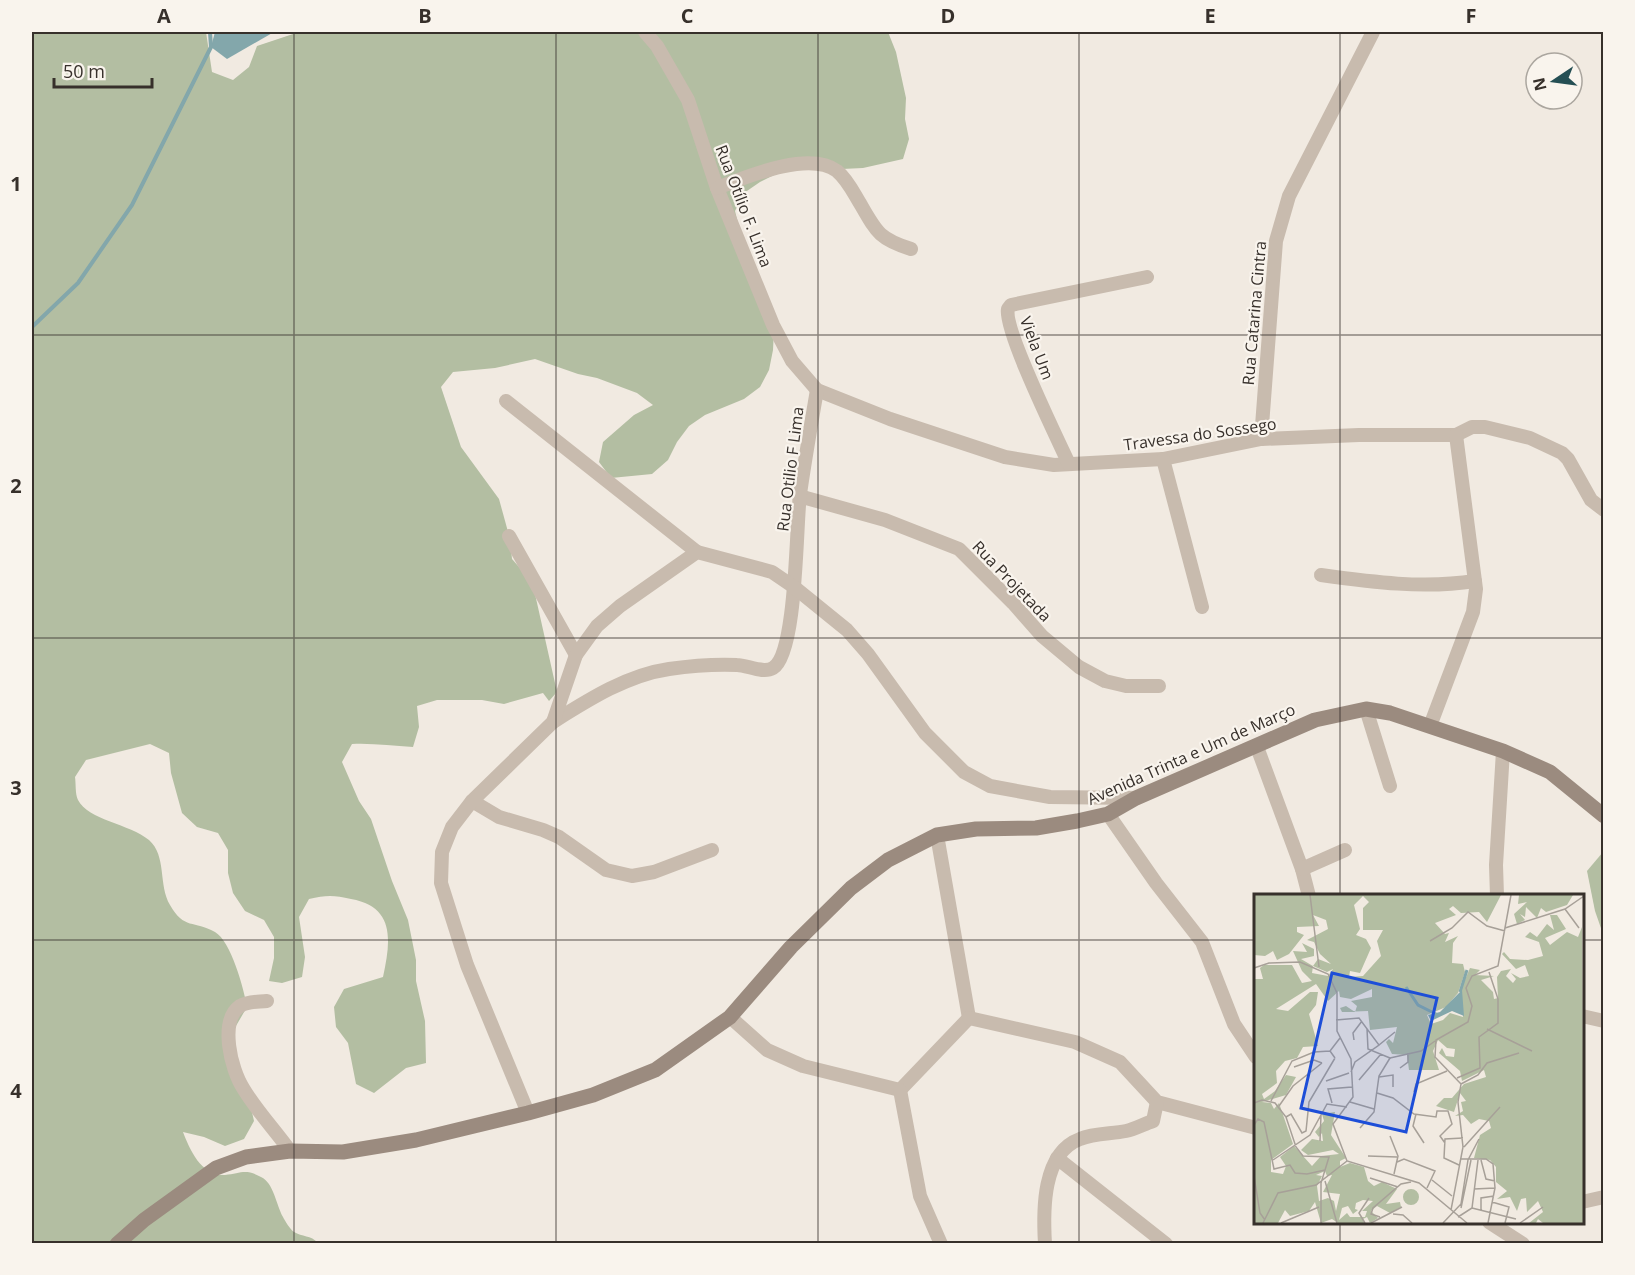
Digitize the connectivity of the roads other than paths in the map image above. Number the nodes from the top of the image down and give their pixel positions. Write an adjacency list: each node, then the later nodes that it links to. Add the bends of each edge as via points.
1 (645, 32): 3 (street, Rua Otílio F. Lima, via 688,100)
2 (1373, 32): 9 (street, Rua Catarina Cintra, via 1289,196 1276,241)
3 (717, 188): 4 (street, via 759,173 800,164 823,164 837,171 848,184 883,238); 6 (street, Rua Otílio F. Lima, via 772,325 792,361)
4 (911, 249)
5 (1147, 277): 11 (street, Viela Um, via 1011,305 1008,309 1008,323)
6 (817, 390): 11 (street, Travessa do Sossego, via 1005,457); 12 (street, Rua Otilio F Lima)
7 (506, 400): 15 (street)
8 (1456, 435): 9 (street, Travessa do Sossego); 13 (street, Travessa do Sossego, via 1472,427 1485,427 1530,438 1558,450 1568,459 1591,500); 17 (street)
9 (1261, 440): 10 (street, Travessa do Sossego)
10 (1163, 459): 11 (street, Travessa do Sossego); 19 (street)
11 (1069, 464)
12 (800, 496): 18 (street, Rua Otilio F Lima); 21 (street, Rua Projetada, via 885,520 959,549 1042,636 1079,667 1105,681 1126,686)
13 (1604, 510)
14 (509, 536): 20 (street)
15 (697, 552): 18 (street, via 772,572); 20 (street, via 620,606 597,626)
16 (1321, 575): 17 (street, via 1417,586)
17 (1475, 581): 24 (street, via 1473,612)
18 (794, 587): 23 (street, Rua Otilio F Lima, via 783,651 771,669 738,665 667,669 638,677 590,699); 28 (street, via 847,630 925,733 964,772 990,786 1050,797)
19 (1202, 607)
20 (576, 655): 23 (street)
21 (1159, 686)
22 (1366, 709): 24 (street, Avenida Trinta e Um de Março); 25 (street, Avenida Trinta e Um de Março, via 1315,720); 27 (street)
23 (553, 723): 29 (street)
24 (1430, 726): 26 (street, Avenida Trinta e Um de Março)
25 (1257, 747): 28 (street, Avenida Trinta e Um de Março); 35 (street)
26 (1503, 751): 31 (street, Avenida Trinta e Um de Março, via 1550,772); 37 (street)
27 (1390, 786)
28 (1136, 798): 30 (street, Avenida Trinta e Um de Março)
29 (472, 801): 33 (street, via 500,817 560,837 606,870 632,876); 46 (street, via 452,828 442,852 441,883 467,965)
30 (1108, 814): 32 (street, Avenida Trinta e Um de Março, via 1036,828 976,829); 43 (street, via 1202,942 1234,1024)
31 (1604, 816)
32 (937, 835): 40 (street, Avenida Trinta e Um de Março, via 888,860 850,888 791,947); 41 (street)
33 (712, 850)
34 (1345, 850): 35 (street)
35 (1302, 869): 36 (street)
36 (1308, 894)
37 (1497, 894)
38 (267, 1001): 48 (street, via 238,1007 230,1019 231,1056 243,1088)
39 (1584, 1016): 42 (street)
40 (730, 1017): 44 (street, via 767,1050 802,1066); 46 (street, Avenida Trinta e Um de Março, via 655,1070 593,1095)
41 (969, 1018): 44 (street); 45 (street, via 1075,1042 1120,1062)
42 (1604, 1021)
43 (1254, 1054)
44 (900, 1090): 54 (street, via 920,1196)
45 (1157, 1102): 47 (street); 49 (street, via 1153,1121 1129,1131 1079,1139)
46 (528, 1113): 48 (street, Avenida Trinta e Um de Março, via 416,1140 343,1152)
47 (1254, 1127)
48 (290, 1151): 53 (street, Avenida Trinta e Um de Março, via 246,1157 216,1168)
49 (1057, 1158): 55 (street, via 1046,1182); 56 (street)
50 (1604, 1197): 51 (street)
51 (1584, 1202)
52 (1492, 1224): 57 (street)
53 (117, 1244)
54 (941, 1244)
55 (1045, 1244)
56 (1166, 1244)
57 (1523, 1244)

